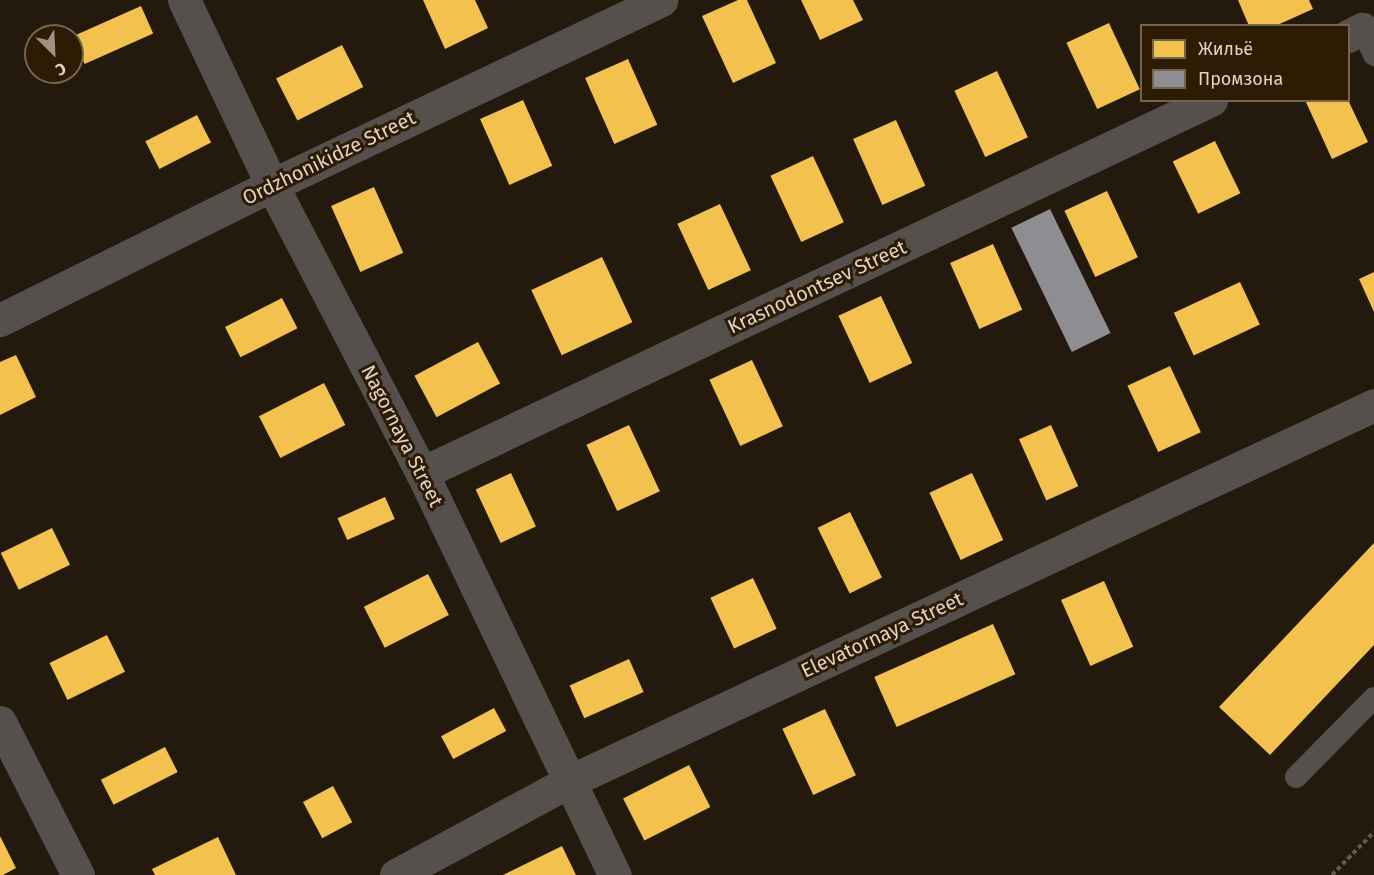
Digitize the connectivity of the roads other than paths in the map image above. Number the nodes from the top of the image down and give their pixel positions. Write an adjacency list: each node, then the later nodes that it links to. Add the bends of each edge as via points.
1 (184, 0): 4 (street, Nagornaya Street)
2 (661, 0): 4 (street, Ordzhonikidze Street)
3 (1207, 102): 7 (street, Krasnodontsev Street)
4 (272, 185): 5 (street, Ordzhonikidze Street); 7 (street, Nagornaya Street)
5 (0, 320)
6 (1374, 405): 11 (street, Elevatornaya Street)
7 (422, 473): 11 (street, Nagornaya Street)
8 (1374, 698): 10 (lane)
9 (0, 722): 12 (street)
10 (1296, 777)
11 (570, 781): 13 (street, Elevatornaya Street); 14 (street, Nagornaya Street)
12 (78, 875)
13 (396, 875)
14 (615, 875)

